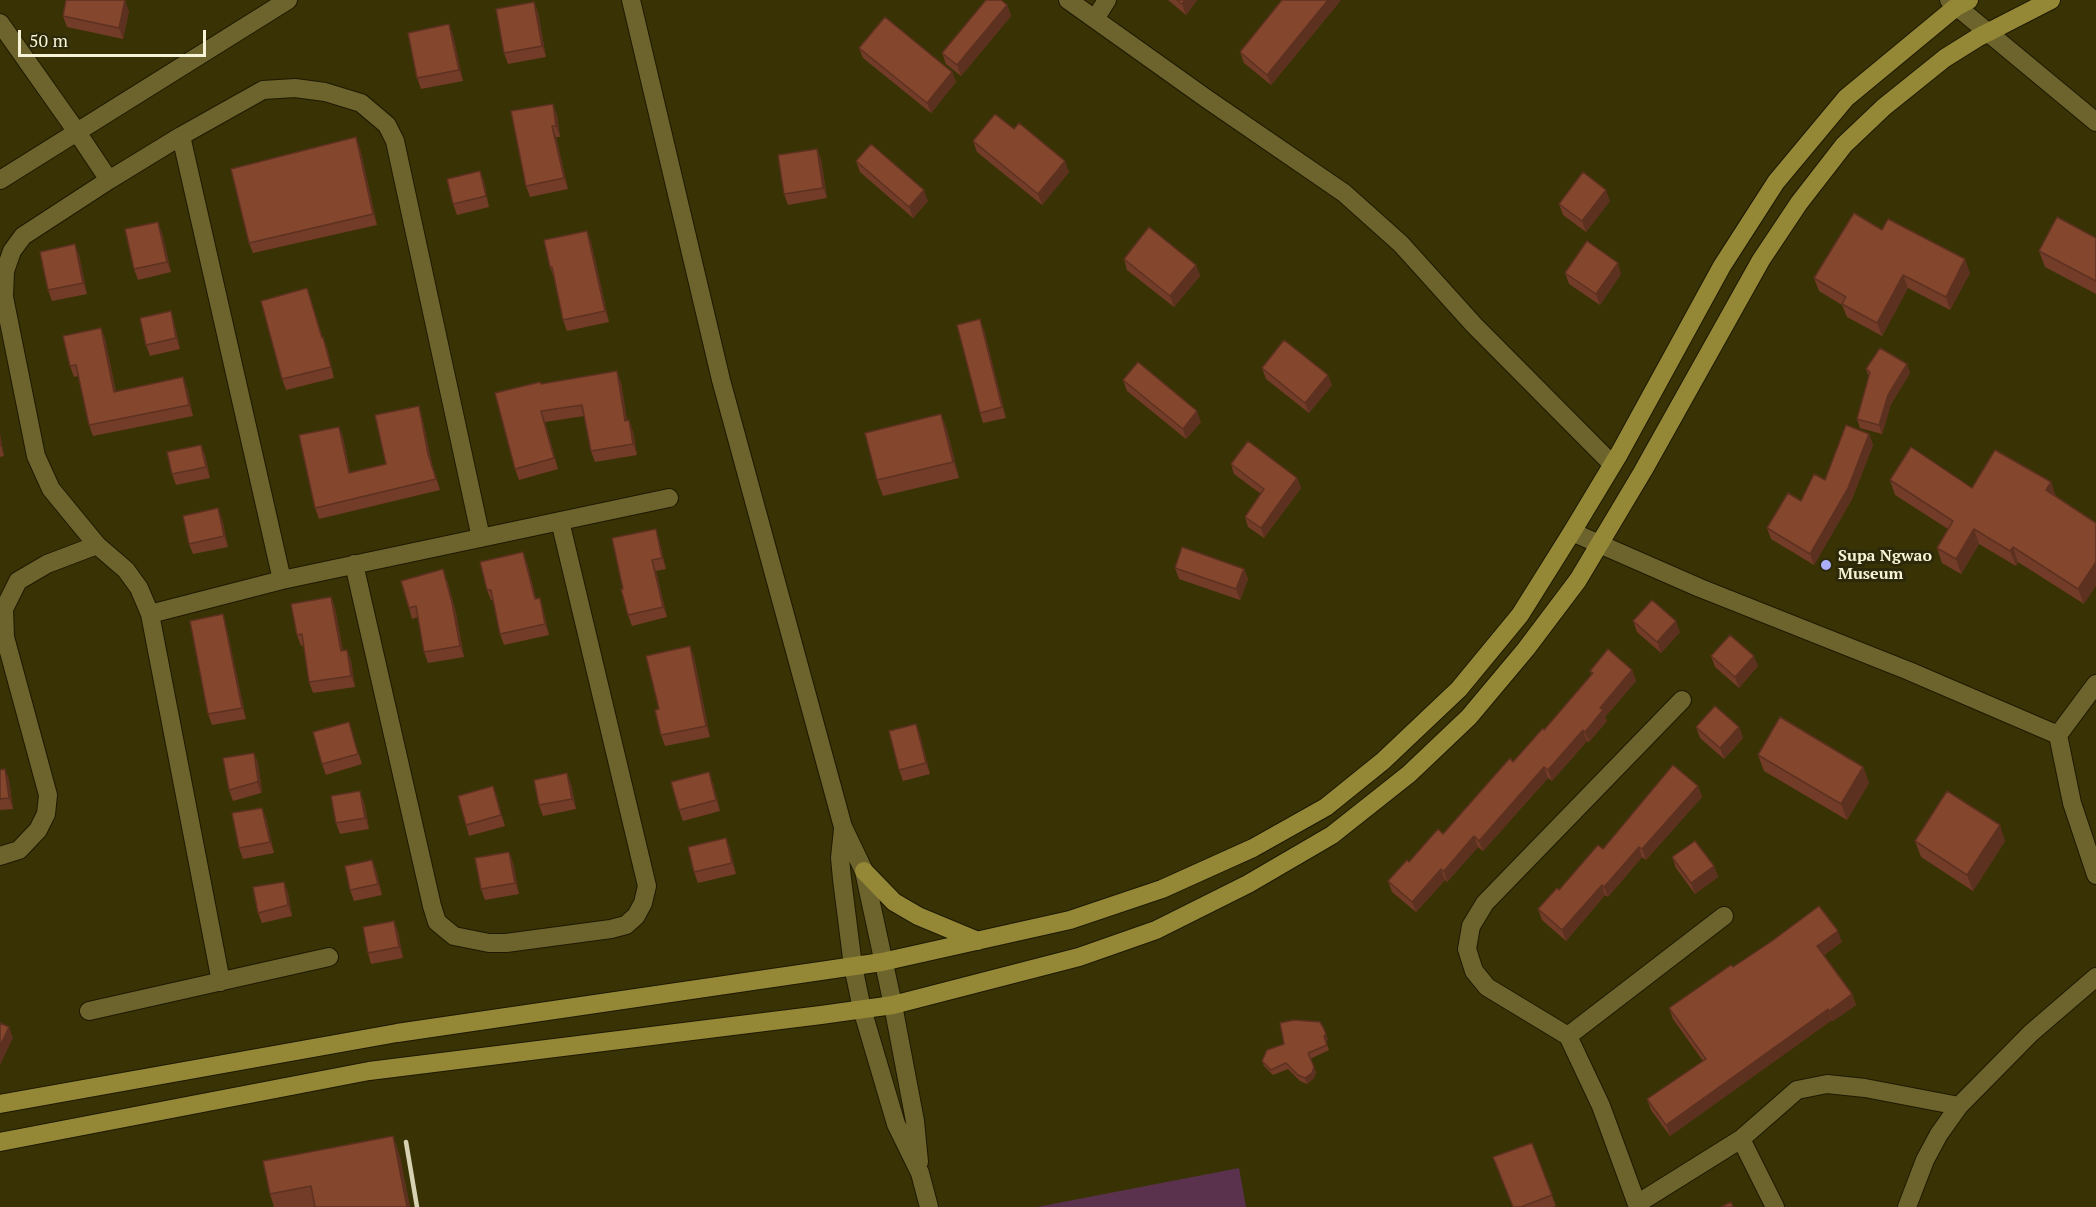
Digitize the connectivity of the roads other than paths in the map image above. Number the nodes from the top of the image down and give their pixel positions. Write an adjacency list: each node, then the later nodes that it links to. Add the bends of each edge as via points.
1 (288, 0): 11 (street)
2 (631, 0): 28 (street, via 721,380)
3 (1068, 0): 7 (street)
4 (1107, 0): 7 (street)
5 (2051, 0): 9 (main road)
6 (1958, 2): 9 (street); 15 (main road, via 1846,98 1776,182 1722,266)
7 (1095, 19): 15 (street, via 1344,193 1401,244 1474,325)
8 (0, 23): 11 (street)
9 (1987, 33): 10 (street); 21 (main road, via 1946,58 1884,107 1844,145 1805,195 1761,260)
10 (2096, 122)
11 (77, 132): 13 (street); 14 (street)
12 (181, 136): 14 (street); 19 (street, via 263,90 295,88 361,103 387,125 395,141); 23 (street)
13 (0, 180)
14 (109, 180): 20 (street, via 23,236 5,271 4,297 36,456 51,489)
15 (1612, 464): 18 (main road)
16 (669, 498): 17 (street)
17 (560, 521): 19 (street); 22 (street, via 647,886 636,916 626,925 611,929 489,943 454,936 437,922)
18 (1572, 532): 21 (street); 33 (main road, via 1520,615 1459,689 1383,761 1326,807 1253,848 1162,889 1070,920)
19 (481, 538): 22 (street)
20 (97, 545): 24 (street, via 126,570); 29 (street, via 47,564 18,581 4,609 5,637 48,795 46,814 38,830 19,850)
21 (1599, 545): 27 (street); 39 (main road, via 1526,649 1469,717 1409,774 1332,835 1248,884 1156,930 1079,957)
22 (354, 564): 23 (street)
23 (282, 580): 24 (street)
24 (150, 614): 38 (street)
25 (2096, 684): 27 (street)
26 (1682, 700): 42 (street, via 1485,903 1471,926 1467,949 1474,971 1486,987)
27 (2058, 735): 31 (street, via 2072,803)
28 (843, 827): 30 (street); 36 (street, via 840,858)
29 (0, 856)
30 (864, 871): 33 (main road, via 894,902); 35 (street)
31 (2096, 875)
32 (1724, 916): 42 (street)
33 (978, 941): 35 (main road)
34 (329, 957): 38 (street)
35 (882, 962): 36 (main road); 39 (street)
36 (853, 966): 40 (street); 43 (main road, via 397,1033)
37 (2096, 977): 44 (street, via 2031,1033)
38 (220, 982): 41 (street)
39 (893, 1005): 40 (main road); 47 (street, via 912,1103)
40 (862, 1009): 46 (main road, via 369,1071); 47 (street, via 896,1124)
41 (89, 1011)
42 (1568, 1036): 48 (street, via 1601,1106)
43 (0, 1104)
44 (1959, 1106): 45 (street, via 1827,1084 1797,1090); 51 (street, via 1925,1160)
45 (1741, 1139): 48 (street); 50 (street)
46 (0, 1142)
47 (920, 1173): 49 (street)
48 (1637, 1206)
49 (929, 1207)
50 (1775, 1207)
51 (1907, 1207)

